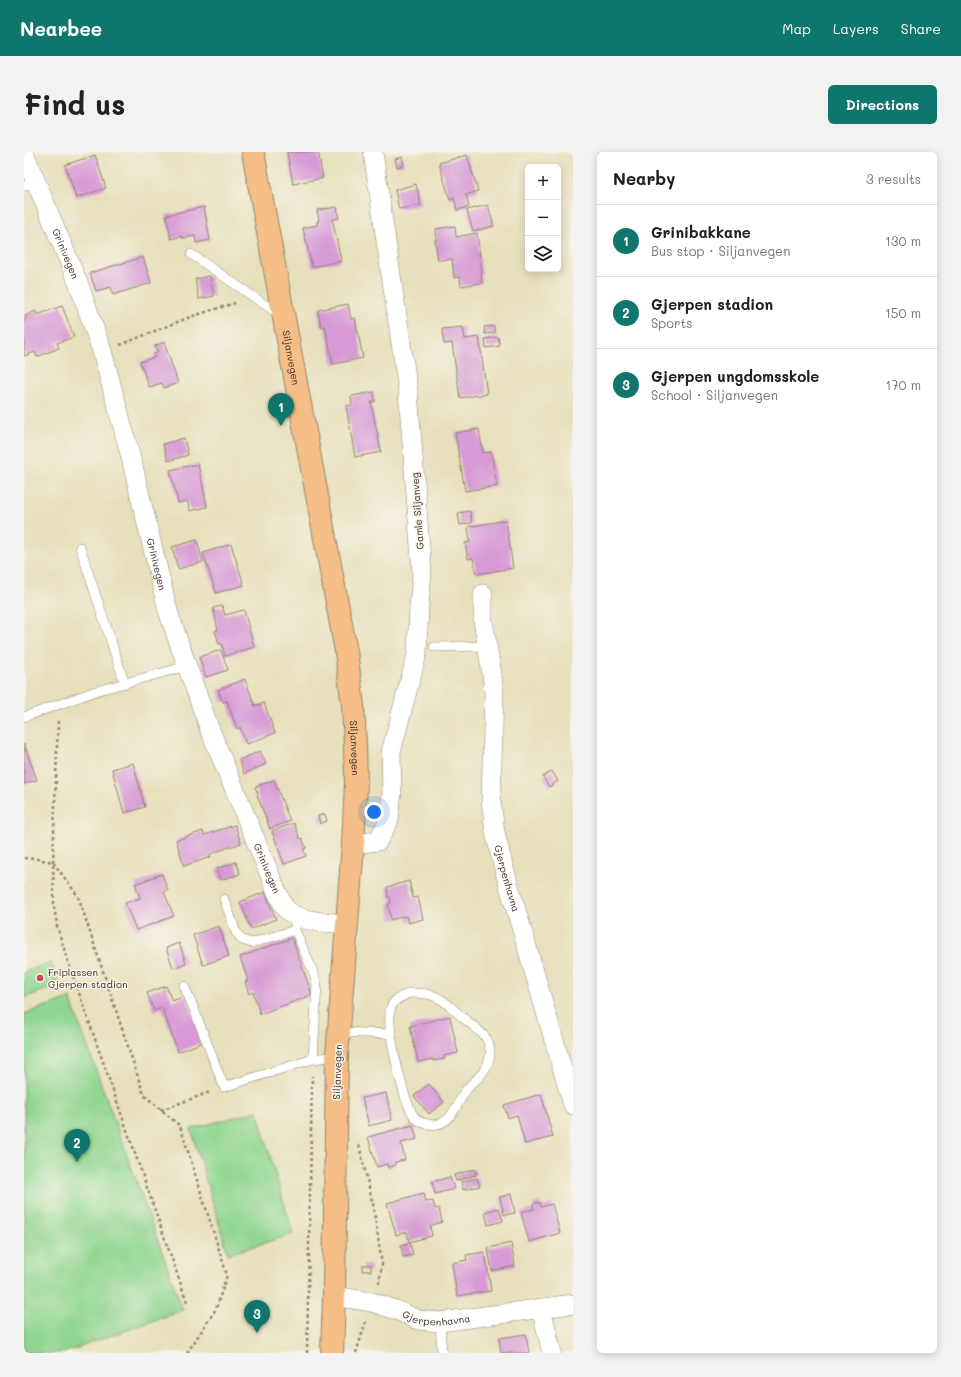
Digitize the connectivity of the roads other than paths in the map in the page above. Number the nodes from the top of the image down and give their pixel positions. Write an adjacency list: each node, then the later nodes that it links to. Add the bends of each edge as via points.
1 (253, 152): 6 (main road, Siljanvegen)
2 (373, 152): 14 (street, Gamle Siljanveg, via 408,391 422,573 417,654 392,752 389,820 378,840)
3 (24, 153): 4 (street, Grinivegen)
4 (30, 184): 11 (street, Grinivegen, via 79,285 102,352 168,611)
5 (191, 254): 6 (lane)
6 (283, 317): 14 (main road, Siljanvegen, via 346,651 355,744)
7 (80, 547): 12 (lane)
8 (483, 594): 9 (street, Gjerpenhavna)
9 (487, 646): 10 (lane); 23 (street, Gjerpenhavna, via 494,693 491,800 495,832)
10 (434, 647)
11 (187, 666): 12 (lane); 16 (street, Grinivegen, via 210,730 277,892)
12 (125, 684): 13 (lane)
13 (24, 717)
14 (353, 844): 17 (main road, Siljanvegen)
15 (224, 899): 16 (lane, via 236,932 242,940 252,943)
16 (295, 923): 17 (street, via 313,920); 22 (lane, via 317,984)
17 (347, 924): 19 (main road, Siljanvegen)
18 (184, 986): 22 (lane, via 224,1087)
19 (338, 1032): 20 (lane); 21 (main road, Siljanvegen)
20 (391, 1034): 20 (lane, via 390,1014 392,1005 398,998 410,993 436,996 485,1037 490,1048 490,1059 484,1072 467,1089 451,1116 439,1124 427,1125 414,1117 403,1090)
21 (337, 1056): 22 (lane); 24 (main road, Siljanvegen)
22 (313, 1059)
23 (573, 1105)
24 (334, 1296): 27 (street, Gjerpenhavna, via 372,1302 418,1320); 28 (main road, Siljanvegen)
25 (573, 1304): 26 (street, Gjerpenhavna)
26 (541, 1308): 27 (street, Gjerpenhavna); 30 (street)
27 (440, 1322): 29 (lane)
28 (332, 1353)
29 (442, 1353)
30 (552, 1353)

